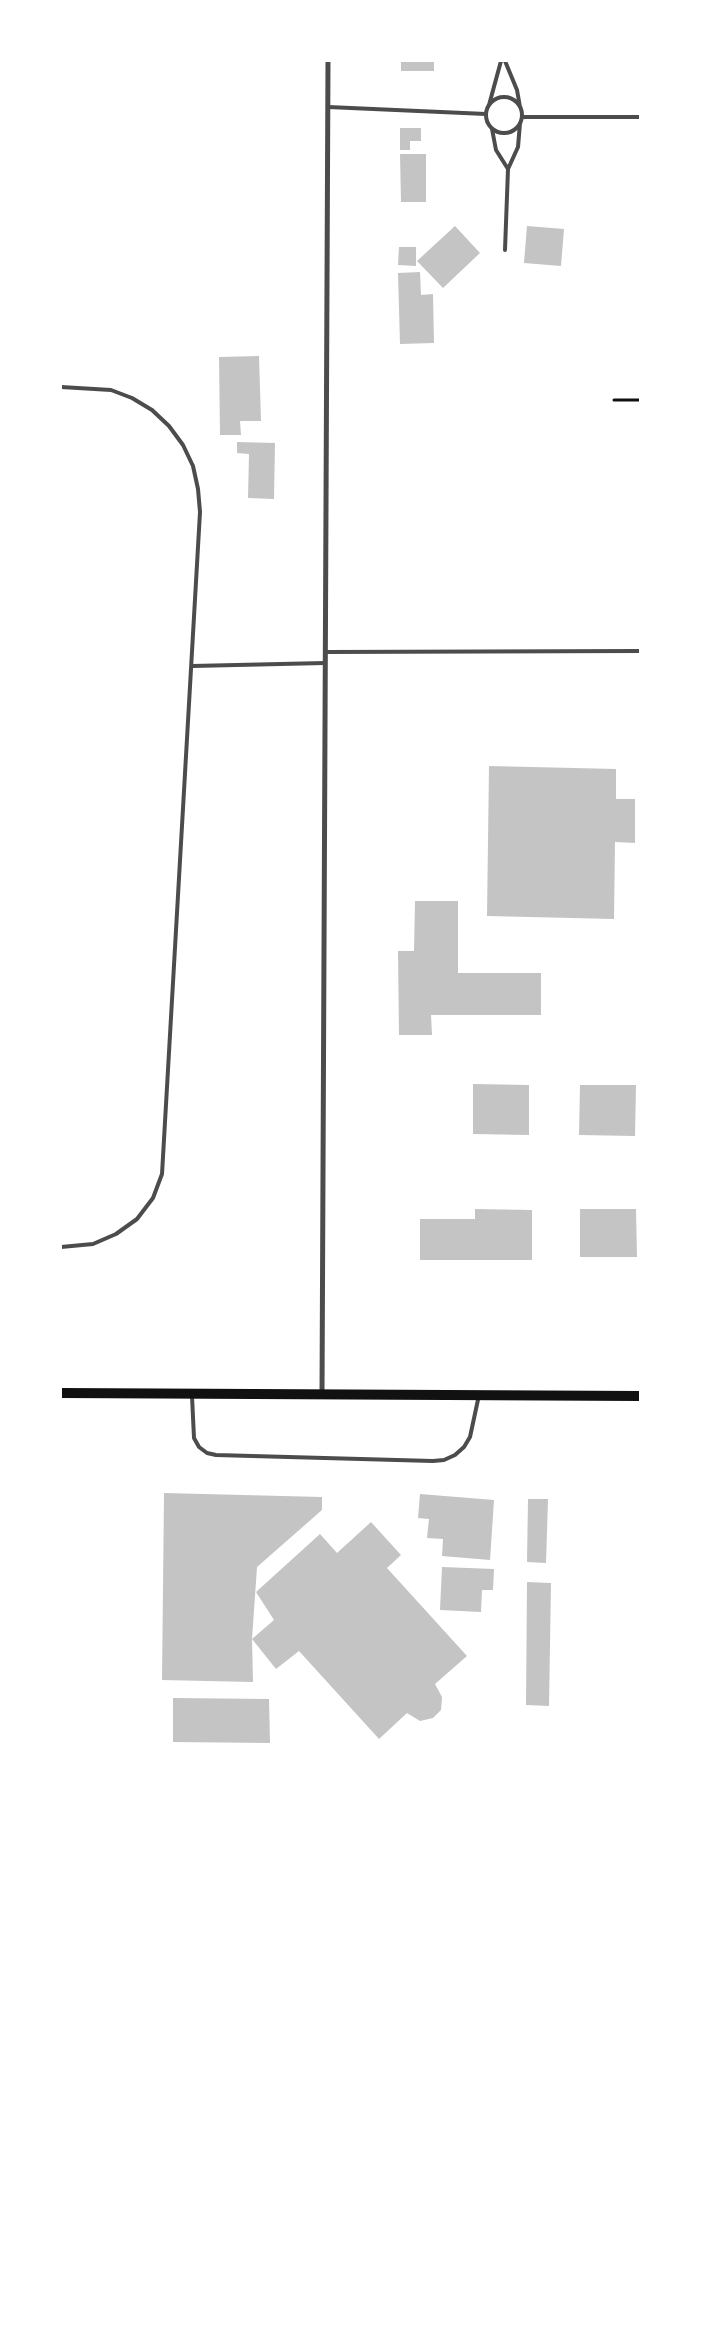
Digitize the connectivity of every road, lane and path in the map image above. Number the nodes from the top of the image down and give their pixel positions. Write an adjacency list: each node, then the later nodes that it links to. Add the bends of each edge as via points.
1 (328, 61): 4 (street)
2 (500, 61): 5 (lane)
3 (505, 61): 6 (lane)
4 (328, 107): 7 (lane); 17 (street)
5 (488, 107): 6 (lane, via 501,97 516,102); 7 (lane)
6 (521, 109): 8 (lane)
7 (486, 114): 11 (lane)
8 (522, 117): 9 (lane); 10 (lane)
9 (640, 117)
10 (520, 123): 11 (lane, via 507,133); 12 (lane, via 518,147)
11 (492, 129): 12 (lane, via 496,150)
12 (508, 169): 13 (lane)
13 (505, 250)
14 (61, 387): 20 (lane, via 111,390 132,398 169,426 193,466 200,512)
15 (614, 400): 16 (path)
16 (640, 400)
17 (326, 652): 18 (lane); 19 (street)
18 (640, 652)
19 (326, 663): 20 (lane); 24 (street)
20 (192, 666): 21 (lane, via 162,1174 153,1198 137,1219 116,1234 92,1244)
21 (61, 1247)
22 (61, 1393): 23 (main road)
23 (192, 1393): 24 (main road); 25 (lane, via 194,1438 199,1446 216,1455 433,1461 444,1460 464,1447 470,1437)
24 (322, 1393): 25 (main road)
25 (479, 1394): 26 (main road)
26 (640, 1396)

